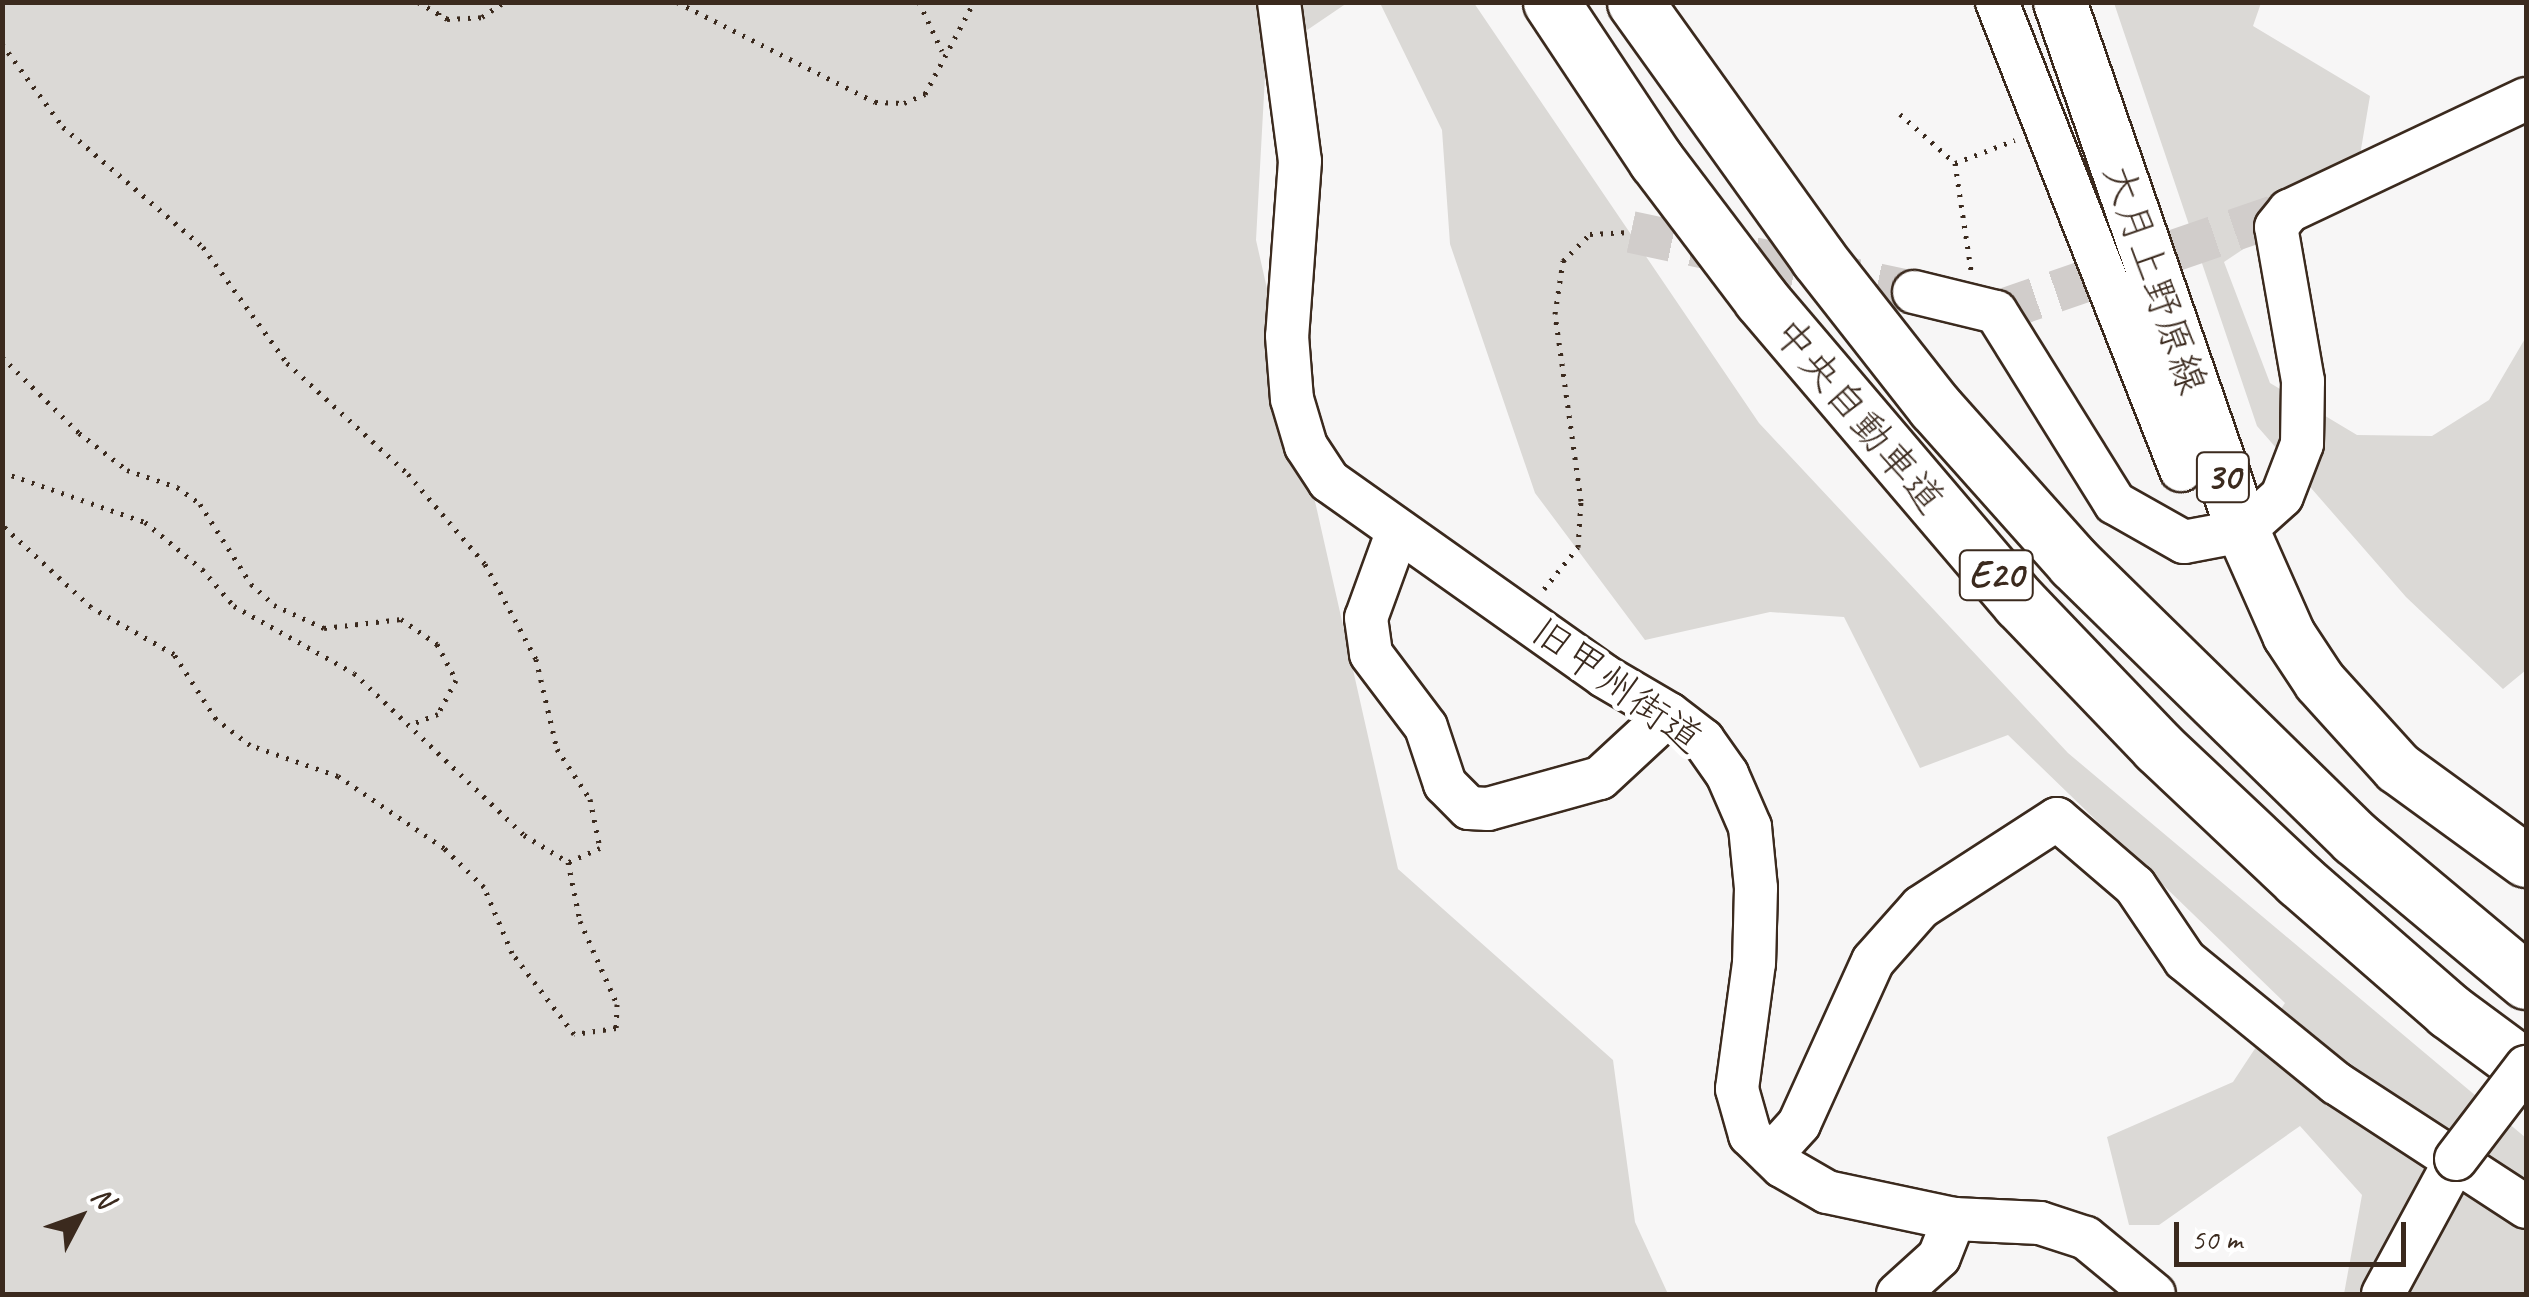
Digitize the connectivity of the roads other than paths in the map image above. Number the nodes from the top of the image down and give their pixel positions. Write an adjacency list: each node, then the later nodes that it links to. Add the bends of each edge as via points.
1 (1279, 2): 10 (street, 旧甲州街道, via 1300,162 1287,336 1292,399 1306,446 1329,481)
2 (1551, 2): 14 (highway, 中央自動車道 / E20, via 1656,160 1760,298 2020,602 2158,748 2299,880)
3 (1635, 2): 13 (highway, 中央自動車道 / E20, via 1818,258 2074,563 2355,838)
4 (1997, 2): 8 (street)
5 (2060, 2): 9 (main road, 大月上野原線 / 30)
6 (2526, 99): 9 (street, via 2289,211 2276,228 2303,381 2302,444 2282,496)
7 (1914, 292): 9 (street, via 1996,312 2114,503 2184,542)
8 (2181, 470)
9 (2243, 531): 12 (main road, 大月上野原線 / 30, via 2289,635 2354,723 2428,794)
10 (1398, 533): 11 (street, 旧甲州街道); 11 (street, via 1366,618 1371,654 1426,727 1445,784 1470,808 1488,809 1600,778)
11 (1670, 714): 15 (street, 旧甲州街道, via 1719,763 1750,827 1754,963 1737,1089 1740,1115)
12 (2526, 861)
13 (2526, 981)
14 (2526, 1067): 16 (street, bridge)
15 (1771, 1155): 16 (street, via 1799,1124 1873,961 1922,906 2057,818 2135,886 2185,960 2336,1083); 18 (street, 旧甲州街道, via 1827,1192)
16 (2456, 1158): 17 (street); 21 (street)
17 (2526, 1208)
18 (1954, 1219): 19 (street, via 1938,1258); 20 (street, 旧甲州街道, via 2040,1223 2086,1238)
19 (1898, 1294)
20 (2154, 1294)
21 (2383, 1294)

